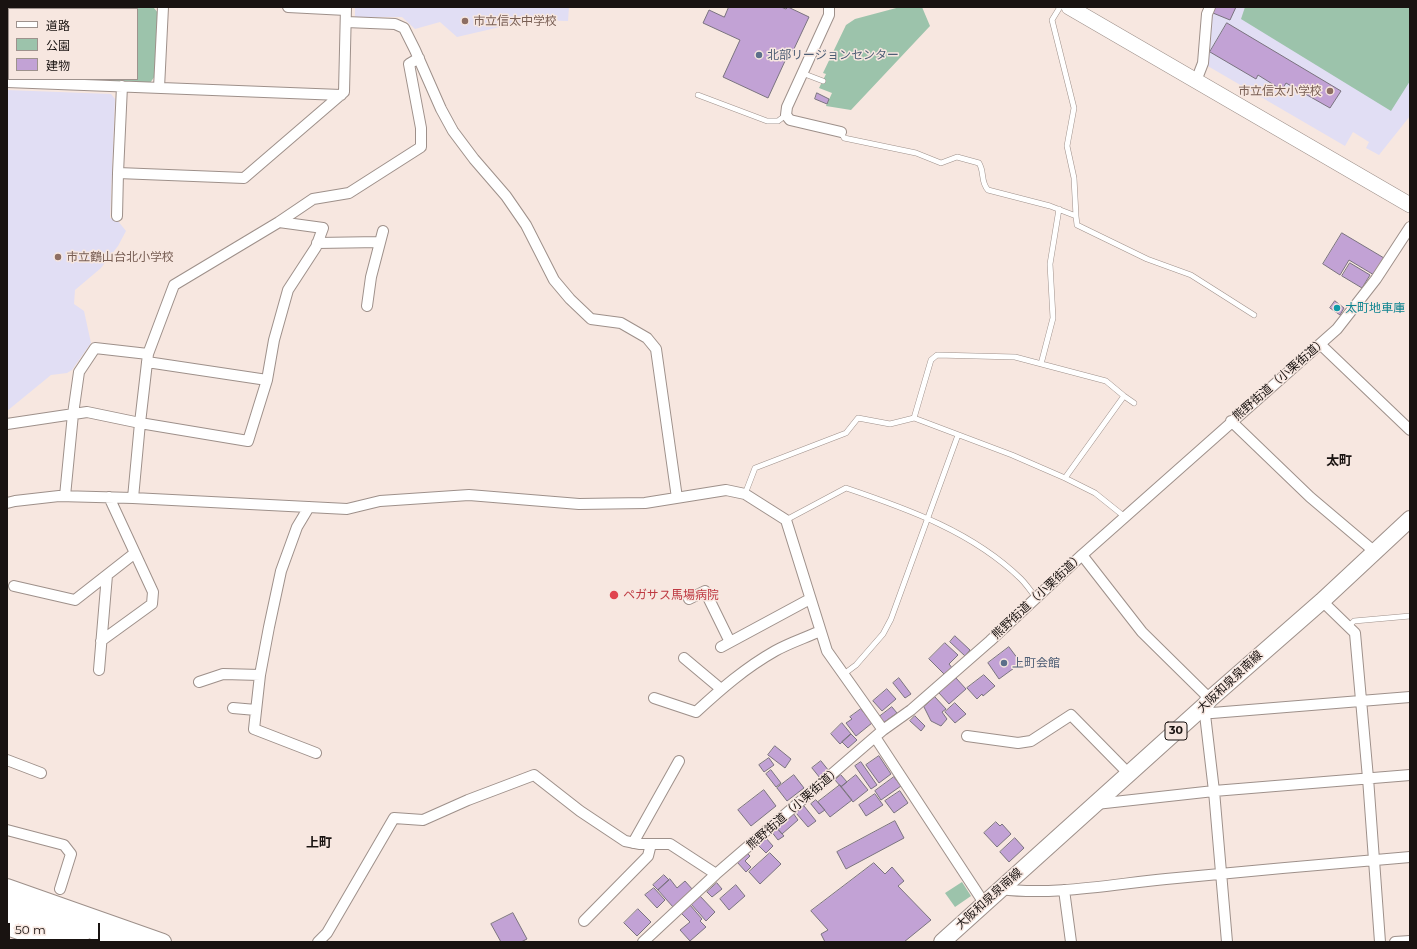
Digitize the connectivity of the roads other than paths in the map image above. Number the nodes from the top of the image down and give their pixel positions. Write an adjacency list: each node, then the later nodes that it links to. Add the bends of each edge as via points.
1 (163, 7): 16 (street)
2 (288, 7): 7 (street)
3 (829, 7): 10 (street, via 829,15)
4 (1060, 7): 25 (lane, via 1052,20 1074,108 1067,146 1074,178)
5 (1069, 7): 13 (street)
6 (1210, 7): 13 (street, via 1207,14 1203,63)
7 (346, 8): 8 (street)
8 (346, 22): 9 (street, via 395,24 404,28); 17 (street, via 344,92)
9 (419, 58): 26 (street, via 409,64 421,128 420,146 349,193 313,199); 51 (street, via 453,131 526,225 554,280 591,319 621,323 647,338 656,349)
10 (802, 73): 12 (lane); 19 (street, via 786,107)
11 (39, 81): 14 (street); 15 (street)
12 (822, 81)
13 (1196, 81): 22 (street)
14 (7, 82)
15 (122, 86): 16 (street); 21 (street)
16 (159, 88): 17 (street)
17 (341, 95): 21 (street, via 244,178)
18 (698, 95): 19 (lane, via 767,121 778,121)
19 (786, 115): 20 (street, via 790,120)
20 (841, 132): 23 (lane, via 844,138 916,154 941,163 957,157 979,163 982,168 983,184 988,190)
21 (118, 173): 24 (street)
22 (1410, 205)
23 (1059, 210): 25 (lane); 35 (lane, via 1050,264 1053,318)
24 (116, 216)
25 (1076, 216): 32 (lane, via 1077,225 1147,258 1191,275)
26 (278, 222): 30 (street, via 323,228); 34 (street, via 174,285)
27 (1410, 227): 33 (street, 熊野街道（小栗街道）, via 1345,320)
28 (383, 231): 29 (street)
29 (380, 242): 30 (street); 31 (street)
30 (317, 243): 36 (street, via 288,290 274,340)
31 (367, 306)
32 (1254, 315)
33 (1320, 344): 41 (street, 熊野街道（小栗街道）); 44 (street)
34 (148, 358): 36 (street); 39 (street, via 95,348 79,372); 42 (street)
35 (1041, 364): 37 (lane, via 1106,381); 40 (lane, via 1015,357 938,355 931,360)
36 (267, 380): 42 (street, via 248,441)
37 (1124, 396): 38 (lane); 46 (lane)
38 (1134, 403)
39 (73, 414): 42 (street, via 87,412); 43 (street); 48 (street)
40 (914, 418): 45 (lane); 47 (lane, via 890,424 858,418 846,432 755,468)
41 (1231, 421): 54 (street, 熊野街道（小栗街道）); 58 (street, via 1310,497)
42 (140, 423): 50 (street)
43 (7, 424)
44 (1410, 430)
45 (958, 435): 46 (lane); 55 (lane)
46 (1065, 478): 54 (lane, via 1095,493)
47 (744, 494): 51 (street, via 726,490); 57 (street)
48 (65, 496): 49 (street); 52 (street)
49 (109, 497): 50 (street); 59 (street)
50 (133, 498): 53 (street)
51 (676, 498): 53 (street, via 645,503 579,504 469,495 380,501 347,509)
52 (7, 503)
53 (309, 506): 74 (street, via 297,526 281,571)
54 (1125, 517): 60 (street, 熊野街道（小栗街道）)
55 (927, 519): 57 (lane, via 846,488); 64 (lane, via 964,536 994,556 1021,580); 73 (lane, via 891,619 883,634 856,665)
56 (1410, 519): 58 (main road, 大阪和泉泉南線 / 30)
57 (786, 520): 63 (street)
58 (1375, 552): 66 (main road, 大阪和泉泉南線 / 30)
59 (135, 553): 61 (street); 70 (street, via 153,592 152,604)
60 (1082, 554): 64 (street, 熊野街道（小栗街道）); 80 (street, via 1142,632)
61 (107, 575): 62 (street, via 75,600); 70 (street)
62 (14, 586)
63 (810, 598): 65 (street, via 726,645 705,591); 69 (street)
64 (1036, 598): 83 (street, 熊野街道（小栗街道）, via 911,710)
65 (689, 599)
66 (1322, 601): 68 (street); 80 (main road, 大阪和泉泉南線 / 30)
67 (1410, 616): 68 (lane, via 1354,621)
68 (1348, 627): 79 (street, via 1355,633)
69 (820, 631): 73 (street, via 827,650); 76 (street, via 776,650)
70 (101, 641): 72 (street)
71 (684, 658): 76 (street)
72 (99, 670)
73 (844, 674): 83 (street)
74 (260, 675): 75 (street, via 223,674); 82 (street)
75 (199, 682)
76 (721, 689): 78 (street, via 696,712)
77 (1410, 697): 79 (street)
78 (654, 698)
79 (1360, 700): 80 (street, via 1212,713); 91 (street)
80 (1207, 702): 89 (main road, 大阪和泉泉南線 / 30); 92 (street)
81 (233, 708): 82 (street)
82 (256, 710): 85 (street, via 254,729)
83 (879, 734): 100 (street, 熊野街道（小栗街道）); 106 (street)
84 (967, 736): 89 (street, via 1018,743 1030,741 1071,715)
85 (316, 753)
86 (7, 760): 88 (street)
87 (679, 761): 95 (street)
88 (41, 773)
89 (1128, 773): 93 (main road, 大阪和泉泉南線 / 30)
90 (1410, 775): 91 (street)
91 (1368, 778): 92 (street); 98 (street)
92 (1214, 791): 93 (street); 99 (street)
93 (1094, 804): 103 (main road, 大阪和泉泉南線 / 30)
94 (7, 830): 102 (street, via 64,845 71,854)
95 (633, 843): 96 (street); 115 (street, via 625,841 580,811 534,775 423,820 394,818 327,933)
96 (651, 844): 100 (street, via 670,844); 108 (street, via 648,856)
97 (1410, 857): 98 (street)
98 (1373, 860): 99 (street); 120 (street)
99 (1221, 873): 104 (street); 119 (street)
100 (716, 874): 116 (street, 熊野街道（小栗街道）)
101 (7, 887): 114 (main road)
102 (60, 889)
103 (1000, 889): 104 (street); 106 (main road, 大阪和泉泉南線 / 30)
104 (1064, 890): 118 (street)
105 (7, 899): 113 (highway)
106 (984, 903): 117 (main road, 大阪和泉泉南線 / 30)
107 (7, 916): 112 (highway)
108 (584, 921)
109 (7, 927): 111 (main road)
110 (1410, 941): 121 (street)
111 (50, 942)
112 (80, 942)
113 (128, 942)
114 (163, 942)
115 (318, 942)
116 (643, 942)
117 (942, 942)
118 (1071, 942)
119 (1227, 942)
120 (1380, 942)
121 (1395, 942)

